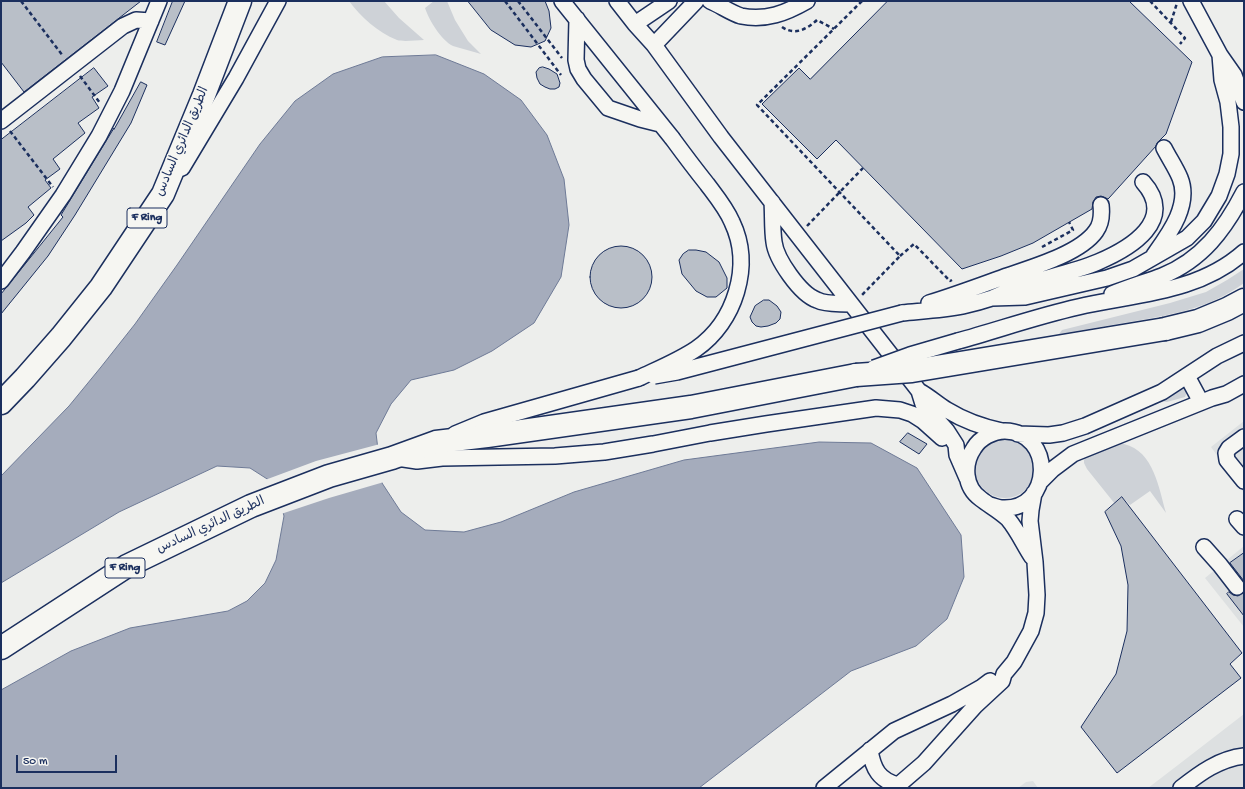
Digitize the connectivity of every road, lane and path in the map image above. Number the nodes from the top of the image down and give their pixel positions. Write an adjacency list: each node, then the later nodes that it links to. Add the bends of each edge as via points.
1 (159, 1): 17 (lane)
2 (240, 1): 35 (highway, الطريق الدائري السادس / F Ring)
3 (278, 1): 35 (lane, via 185,164)
4 (504, 1): 26 (path)
5 (518, 1): 25 (path)
6 (562, 1): 16 (lane)
7 (617, 1): 20 (lane)
8 (668, 1): 20 (lane)
9 (696, 1): 23 (lane)
10 (710, 1): 11 (lane, via 740,16 756,17 768,17 790,11)
11 (807, 1)
12 (862, 1): 21 (path)
13 (1150, 1): 18 (path)
14 (1178, 1): 18 (path)
15 (1191, 1): 24 (lane)
16 (577, 19): 29 (lane); 29 (lane, via 576,60 584,79 608,108)
17 (151, 21): 28 (lane, via 136,20 123,26); 36 (lane, via 112,111)
18 (1170, 22): 22 (path, via 1185,38)
19 (776, 23): 21 (path, via 793,32 805,30 817,20)
20 (635, 24): 23 (lane)
21 (834, 29): 33 (path, via 757,105)
22 (1180, 44)
23 (654, 45): 37 (lane)
24 (1220, 55): 27 (lane, via 1234,75); 44 (lane, via 1231,128 1231,154 1227,174 1219,196 1204,221 1187,238)
25 (566, 64)
26 (561, 75)
27 (1244, 102)
28 (1, 121): 36 (path, via 54,189)
29 (660, 124): 55 (lane, bridge, via 733,222 740,247 741,267 735,299 729,313 707,340 685,355)
30 (1164, 148): 44 (lane, via 1181,179 1183,192 1181,206 1172,227)
31 (863, 168): 33 (path)
32 (1143, 182): 47 (lane, via 1151,190 1155,201 1155,213 1152,223 1136,240 1121,251 1097,262 1021,285)
33 (839, 192): 40 (path); 43 (path)
34 (1244, 192): 50 (lane, via 1223,229 1193,259 1162,276)
35 (163, 194): 59 (highway, الطريق الدائري السادس / F Ring, via 100,287 61,337)
36 (63, 195): 45 (lane)
37 (772, 202): 40 (lane); 49 (lane, via 776,251 796,282 816,300 824,303)
38 (1101, 205): 46 (lane, via 1100,223 1084,244 1042,263)
39 (1069, 222): 41 (path, via 1073,230)
40 (798, 235): 49 (lane)
41 (1037, 250)
42 (1244, 252): 50 (lane, via 1218,271 1191,283 1140,296)
43 (900, 256): 46 (path, via 914,244); 49 (path)
44 (1152, 259): 47 (lane, via 1107,278 1025,297)
45 (1, 281)
46 (960, 292): 47 (lane); 55 (lane, bridge, via 902,313 677,372)
47 (992, 298)
48 (1244, 300): 53 (highway, الطريق الدائري السادس, bridge, via 1198,321 1165,329 912,371)
49 (850, 304): 57 (lane)
50 (1078, 307): 53 (lane, bridge, via 910,355)
51 (1244, 343): 54 (lane, via 1217,356)
52 (1244, 374): 58 (lane)
53 (856, 375): 62 (highway, الطريق الدائري السادس, via 691,407)
54 (1187, 376): 58 (lane); 60 (lane, via 1149,398 1072,431 1049,435)
55 (639, 378): 62 (lane, via 484,422)
56 (1244, 384): 58 (lane, via 1226,394)
57 (919, 391): 60 (lane, via 973,424); 63 (lane, via 923,404 956,445)
58 (1206, 400): 67 (lane, via 1073,454 1052,469)
59 (1, 403)
60 (1012, 433): 65 (lane, via 994,433 975,445 966,467); 67 (lane, via 1028,440 1036,448 1041,459 1042,471)
61 (1244, 436): 66 (lane, via 1226,453 1227,460)
62 (436, 442): 64 (highway, الطريق الدائري السادس)
63 (957, 455): 64 (lane, via 939,435 912,414 876,408 604,452 555,456); 65 (lane)
64 (386, 460): 72 (highway, الطريق الدائري السادس / F Ring, via 329,476 251,506 127,566)
65 (967, 478): 68 (lane, via 980,499)
66 (1244, 481)
67 (1037, 488): 68 (lane, via 1025,502 1014,507); 70 (lane, via 1030,521)
68 (990, 505): 70 (lane, via 1016,529)
69 (1204, 547): 71 (lane)
70 (1036, 562): 73 (lane, via 1038,595 1031,631 1014,662)
71 (1237, 586)
72 (3, 647)
73 (1004, 674): 74 (lane, via 952,704 898,728); 76 (lane, via 1002,681 975,706 924,763)
74 (870, 750): 76 (lane, via 876,770); 77 (lane)
75 (1244, 756): 78 (lane, via 1214,764)
76 (896, 787)
77 (824, 788)
78 (1181, 788)

